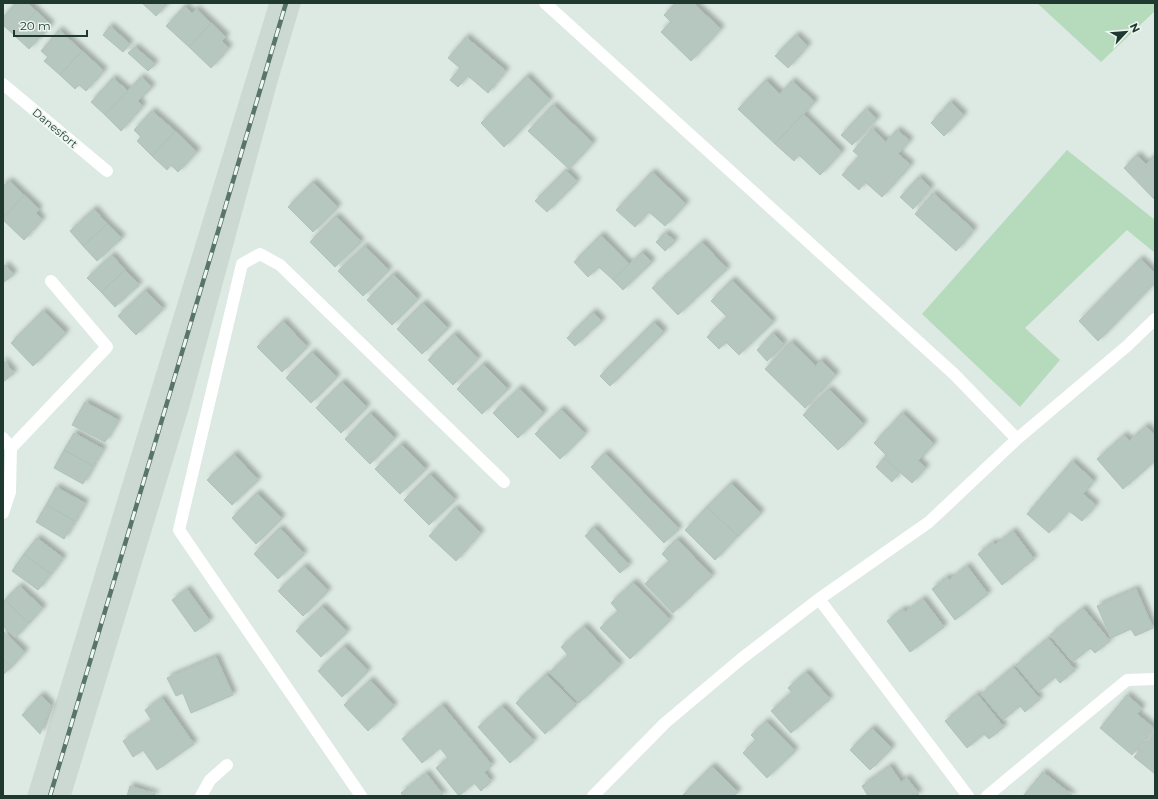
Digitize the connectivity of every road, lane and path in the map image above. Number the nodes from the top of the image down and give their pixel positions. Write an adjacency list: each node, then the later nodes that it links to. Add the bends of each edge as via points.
1 (545, 3): 7 (street, via 954,374)
2 (3, 84): 3 (street, Danesfort)
3 (106, 171)
4 (51, 281): 8 (street, via 107,347)
5 (1155, 319): 7 (street, via 1127,346)
6 (3, 438): 8 (street)
7 (1017, 439): 11 (street, via 929,522)
8 (11, 448): 10 (street, via 10,492)
9 (504, 482): 15 (street, via 280,265 260,254 242,264 179,530)
10 (3, 513)
11 (819, 599): 16 (street, via 741,659 665,723); 17 (street)
12 (1155, 679): 18 (street, via 1127,680)
13 (227, 765): 14 (street, via 210,780)
14 (201, 796)
15 (361, 796)
16 (593, 796)
17 (968, 796)
18 (987, 796)

